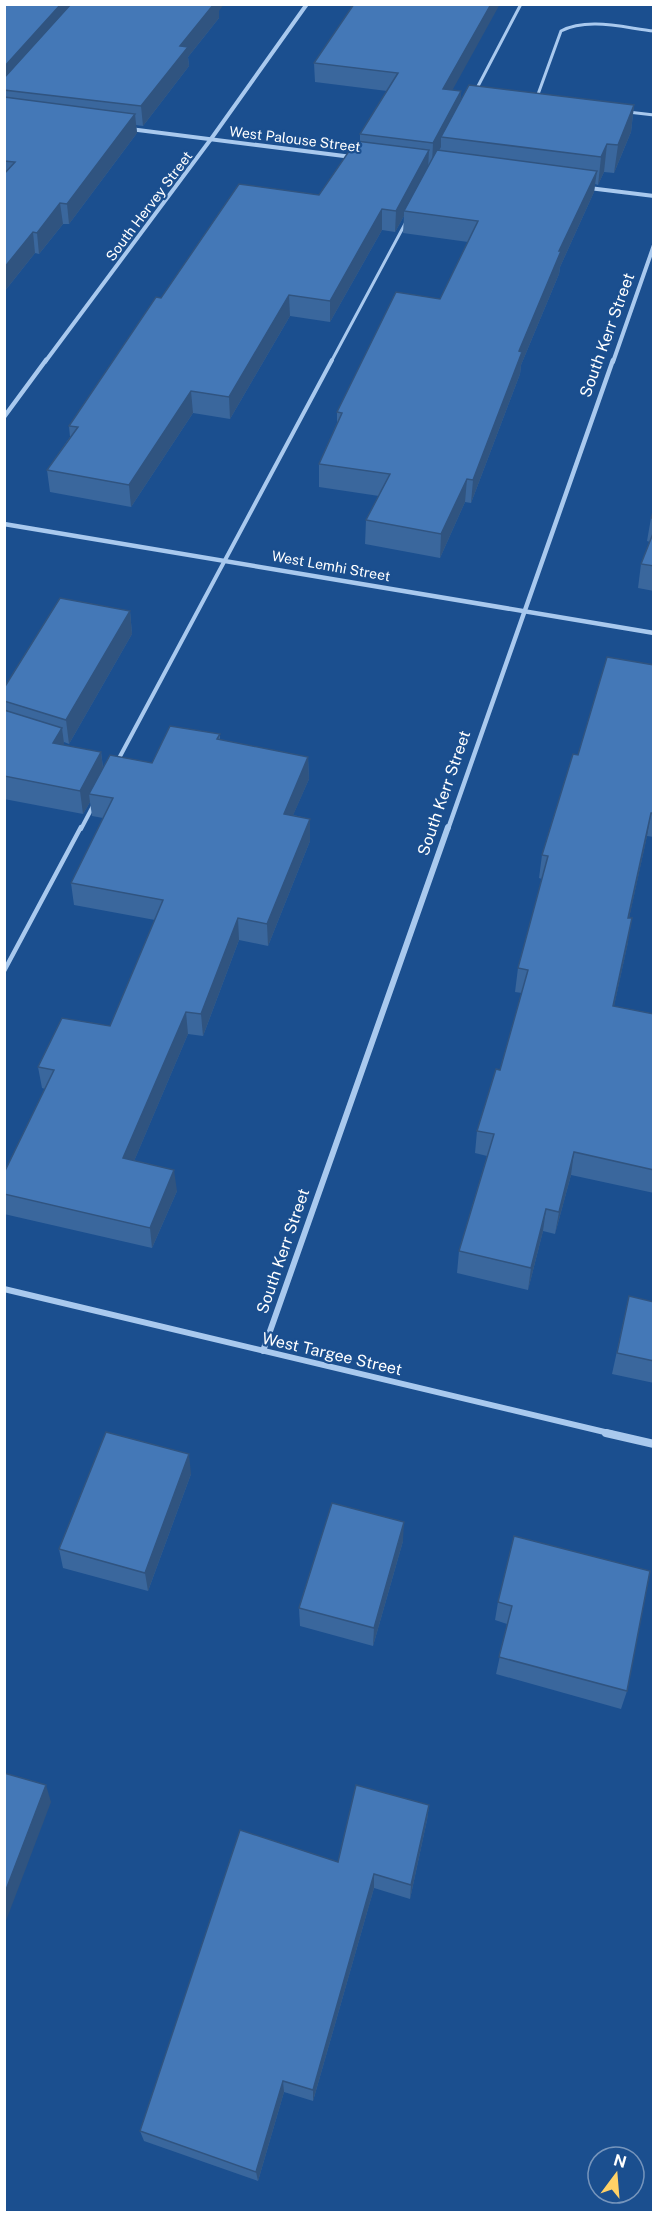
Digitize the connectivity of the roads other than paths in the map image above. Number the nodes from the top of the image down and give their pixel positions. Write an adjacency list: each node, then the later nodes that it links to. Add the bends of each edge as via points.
1 (307, 4): 9 (street, South Hervey Street)
2 (520, 4): 4 (lane)
3 (654, 31): 5 (lane, via 567,26 561,31 537,97)
4 (472, 97)
5 (544, 100)
6 (620, 111): 7 (lane)
7 (654, 115)
8 (123, 128): 9 (street, West Palouse Street)
9 (211, 139): 10 (street, West Palouse Street); 15 (street, South Hervey Street)
10 (353, 158)
11 (585, 188): 12 (street)
12 (654, 196)
13 (407, 220): 17 (lane)
14 (654, 244): 18 (street, South Kerr Street)
15 (4, 417)
16 (4, 524): 17 (street, West Lemhi Street)
17 (225, 560): 18 (street, West Lemhi Street); 20 (lane, via 116,763)
18 (522, 610): 19 (street, West Lemhi Street); 24 (street, South Kerr Street)
19 (654, 633)
20 (106, 759)
21 (94, 804): 22 (lane)
22 (4, 971)
23 (4, 1289): 24 (street, West Targee Street)
24 (263, 1351): 25 (street, West Targee Street)
25 (654, 1444)

